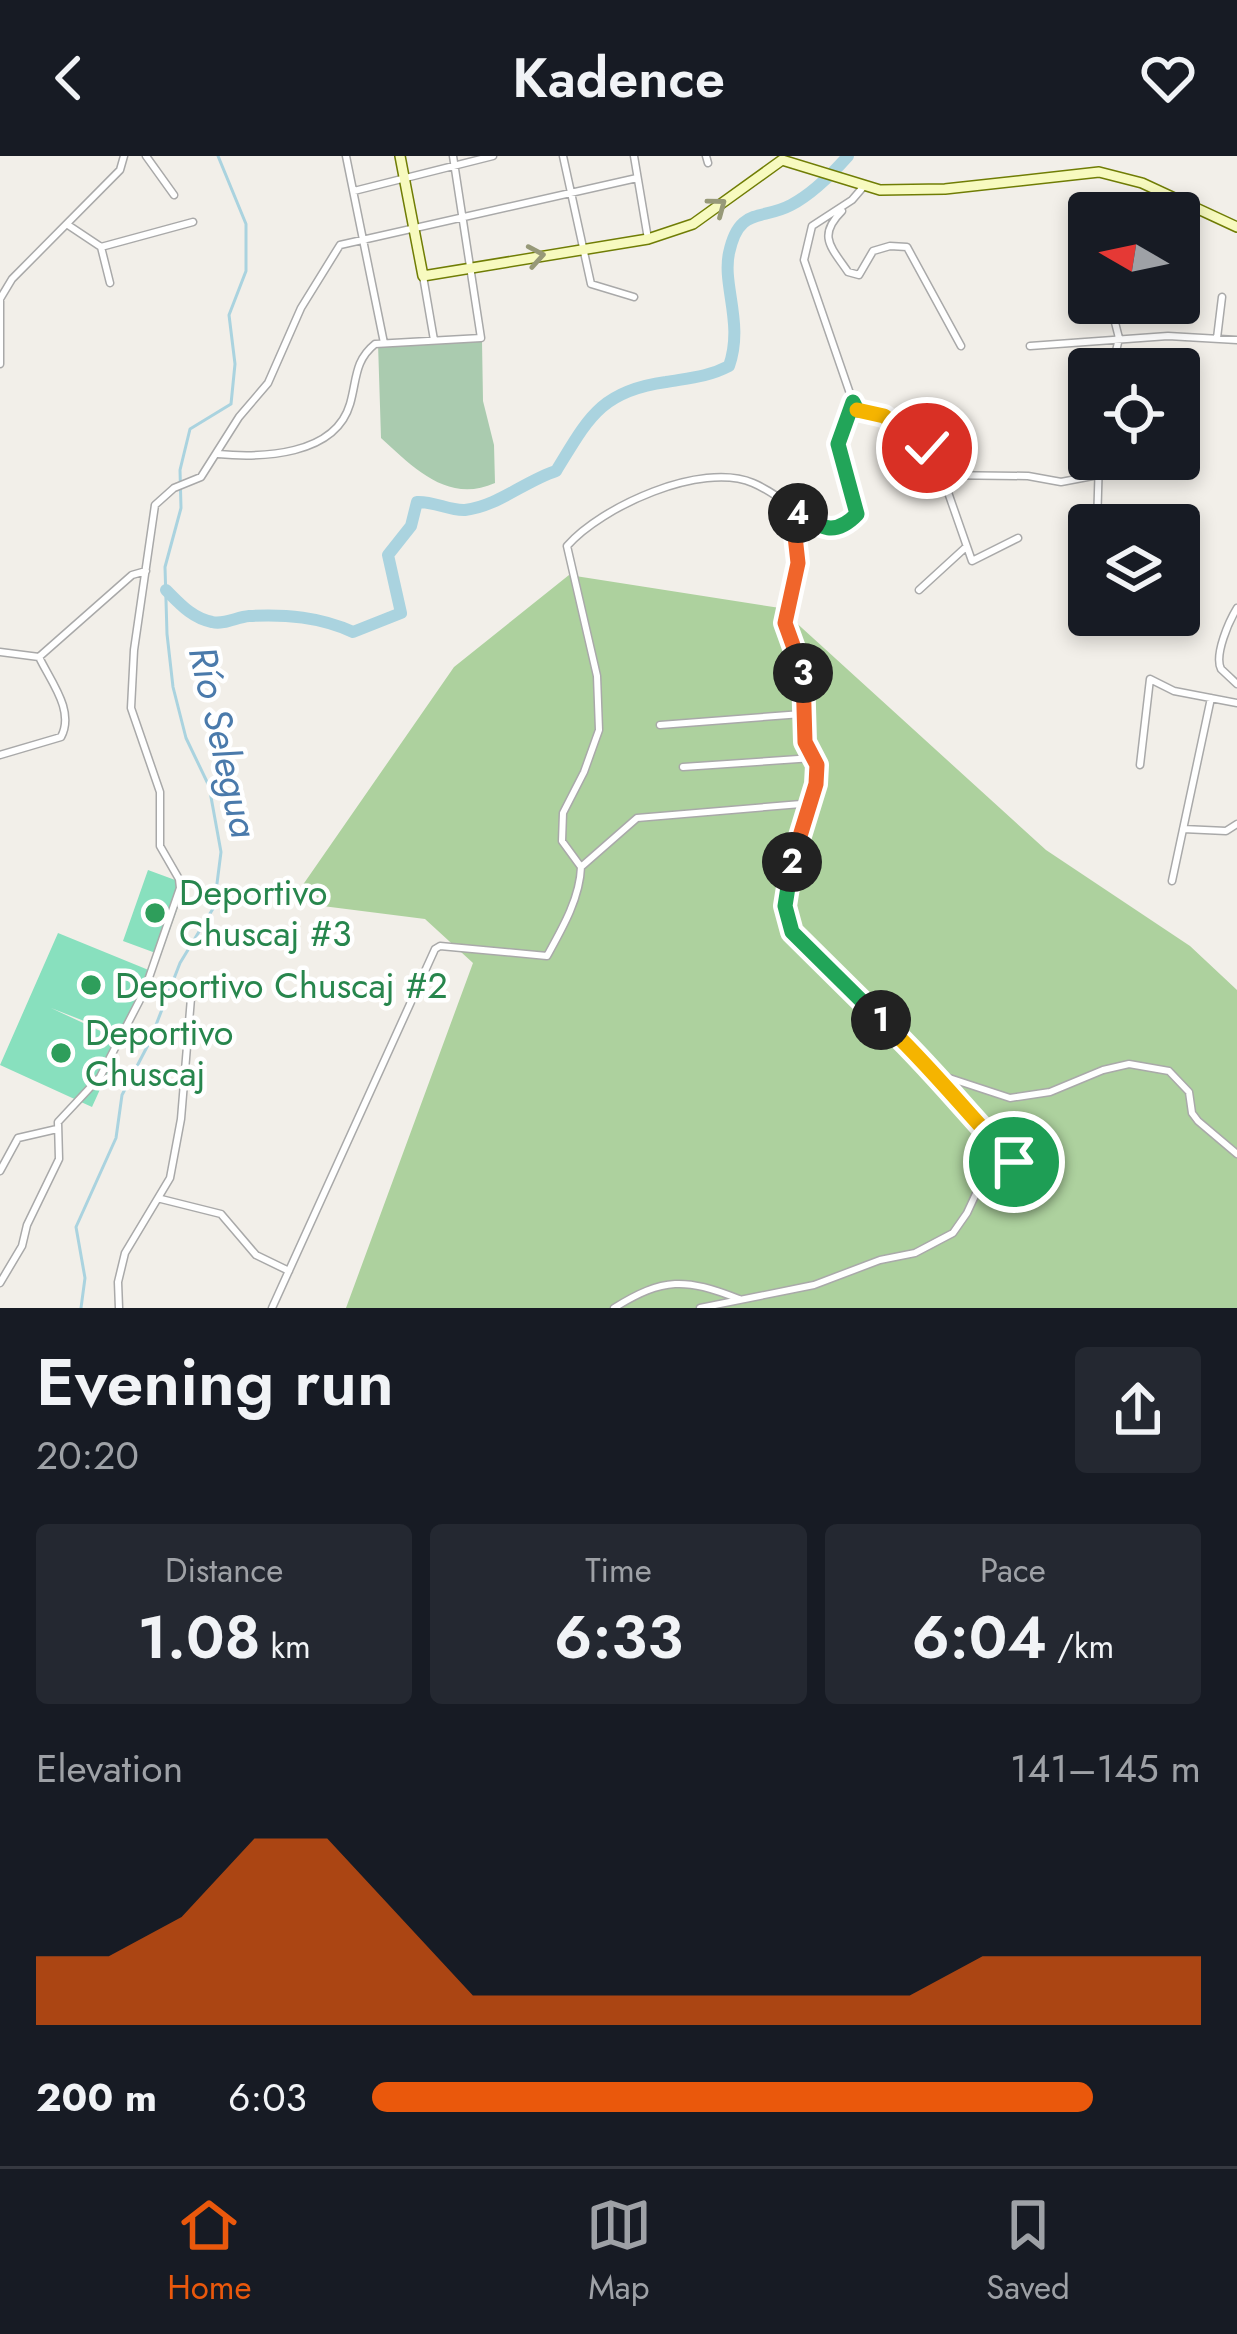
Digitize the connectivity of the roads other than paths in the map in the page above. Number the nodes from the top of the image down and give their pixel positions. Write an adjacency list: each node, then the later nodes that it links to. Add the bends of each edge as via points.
1 (124, 156): 19 (street)
2 (146, 156): 15 (street)
3 (346, 156): 13 (street)
4 (400, 156): 10 (main road)
5 (493, 156): 9 (street)
6 (563, 156): 14 (street)
7 (634, 156): 11 (street)
8 (782, 158): 12 (main road); 23 (main road, one-way to 8, via 693,224)
9 (454, 161): 10 (street); 17 (street)
10 (404, 178): 13 (street); 20 (main road)
11 (637, 178): 14 (street); 23 (street)
12 (860, 185): 16 (street); 21 (main road, via 945,189 1099,172)
13 (354, 191): 22 (street)
14 (573, 192): 17 (street); 25 (street)
15 (174, 195)
16 (852, 200): 38 (street, via 826,235 848,272 859,275 873,251 907,247); 42 (street, via 812,226 804,260)
17 (464, 214): 20 (street); 26 (street)
18 (193, 221): 24 (street)
19 (68, 225): 24 (street); 30 (street)
20 (413, 226): 22 (street); 27 (main road)
21 (1237, 227)
22 (363, 237): 37 (street); 43 (street, via 330,256 268,383)
23 (648, 239): 25 (main road)
24 (101, 247): 28 (street)
25 (584, 248): 26 (main road, one-way to 25); 31 (street, via 591,284)
26 (472, 267): 27 (main road); 35 (street, via 481,338)
27 (424, 275): 35 (street)
28 (110, 283)
29 (1222, 297): 34 (street)
30 (0, 298): 41 (street)
31 (634, 298)
32 (1115, 324): 33 (street)
33 (1119, 338): 34 (street); 39 (street); 40 (street)
34 (1217, 338): 36 (street)
35 (434, 340): 37 (street)
36 (1237, 340)
37 (384, 343): 43 (street, via 358,362 350,407 331,432 270,456)
38 (961, 346)
39 (1030, 346)
40 (1117, 348)
41 (0, 364)
42 (853, 402): 44 (street, via 927,448); 46 (street, via 838,444 857,514 823,529)
43 (218, 454): 49 (street, via 201,477 155,506)
44 (943, 477): 45 (street); 48 (street)
45 (1071, 480)
46 (783, 503): 57 (street, via 798,550 785,623 804,677); 66 (street, via 752,482 672,484 598,516 567,546 598,676 598,730 560,828)
47 (1018, 538): 48 (street, via 975,562)
48 (966, 547): 50 (street)
49 (146, 571): 53 (street); 70 (street, via 131,708 160,792 160,846 180,888 144,992 100,1077)
50 (919, 590)
51 (1237, 608): 54 (street, via 1219,662)
52 (0, 652): 53 (street)
53 (39, 657): 59 (street, via 66,727 61,737)
54 (1237, 684)
55 (1211, 698): 56 (street); 61 (street, via 1150,679); 65 (street)
56 (1237, 703)
57 (802, 714): 58 (street); 60 (street)
58 (660, 725)
59 (0, 754)
60 (813, 758): 62 (street); 63 (street)
61 (1140, 765)
62 (683, 767)
63 (813, 803): 66 (street, via 637,818); 69 (street, via 787,875 792,932)
64 (1237, 824): 65 (street)
65 (1183, 830): 67 (street)
66 (581, 867): 74 (street, via 547,956 435,949)
67 (1172, 881)
68 (191, 998): 73 (street, via 181,1119)
69 (937, 1075): 71 (street, via 1010,1098 1129,1064 1169,1071 1189,1091 1198,1121); 76 (street, via 1013,1159 1013,1170 980,1185 952,1233 915,1253)
70 (56, 1129): 72 (street, via 18,1138); 75 (street, via 59,1159)
71 (1237, 1154)
72 (0, 1171)
73 (161, 1199): 74 (street, via 221,1214 256,1255); 77 (street, via 125,1253)
74 (289, 1270): 78 (street)
75 (0, 1283)
76 (740, 1299): 79 (street, via 673,1282); 80 (street)
77 (119, 1308)
78 (272, 1308)
79 (614, 1308)
80 (700, 1308)

